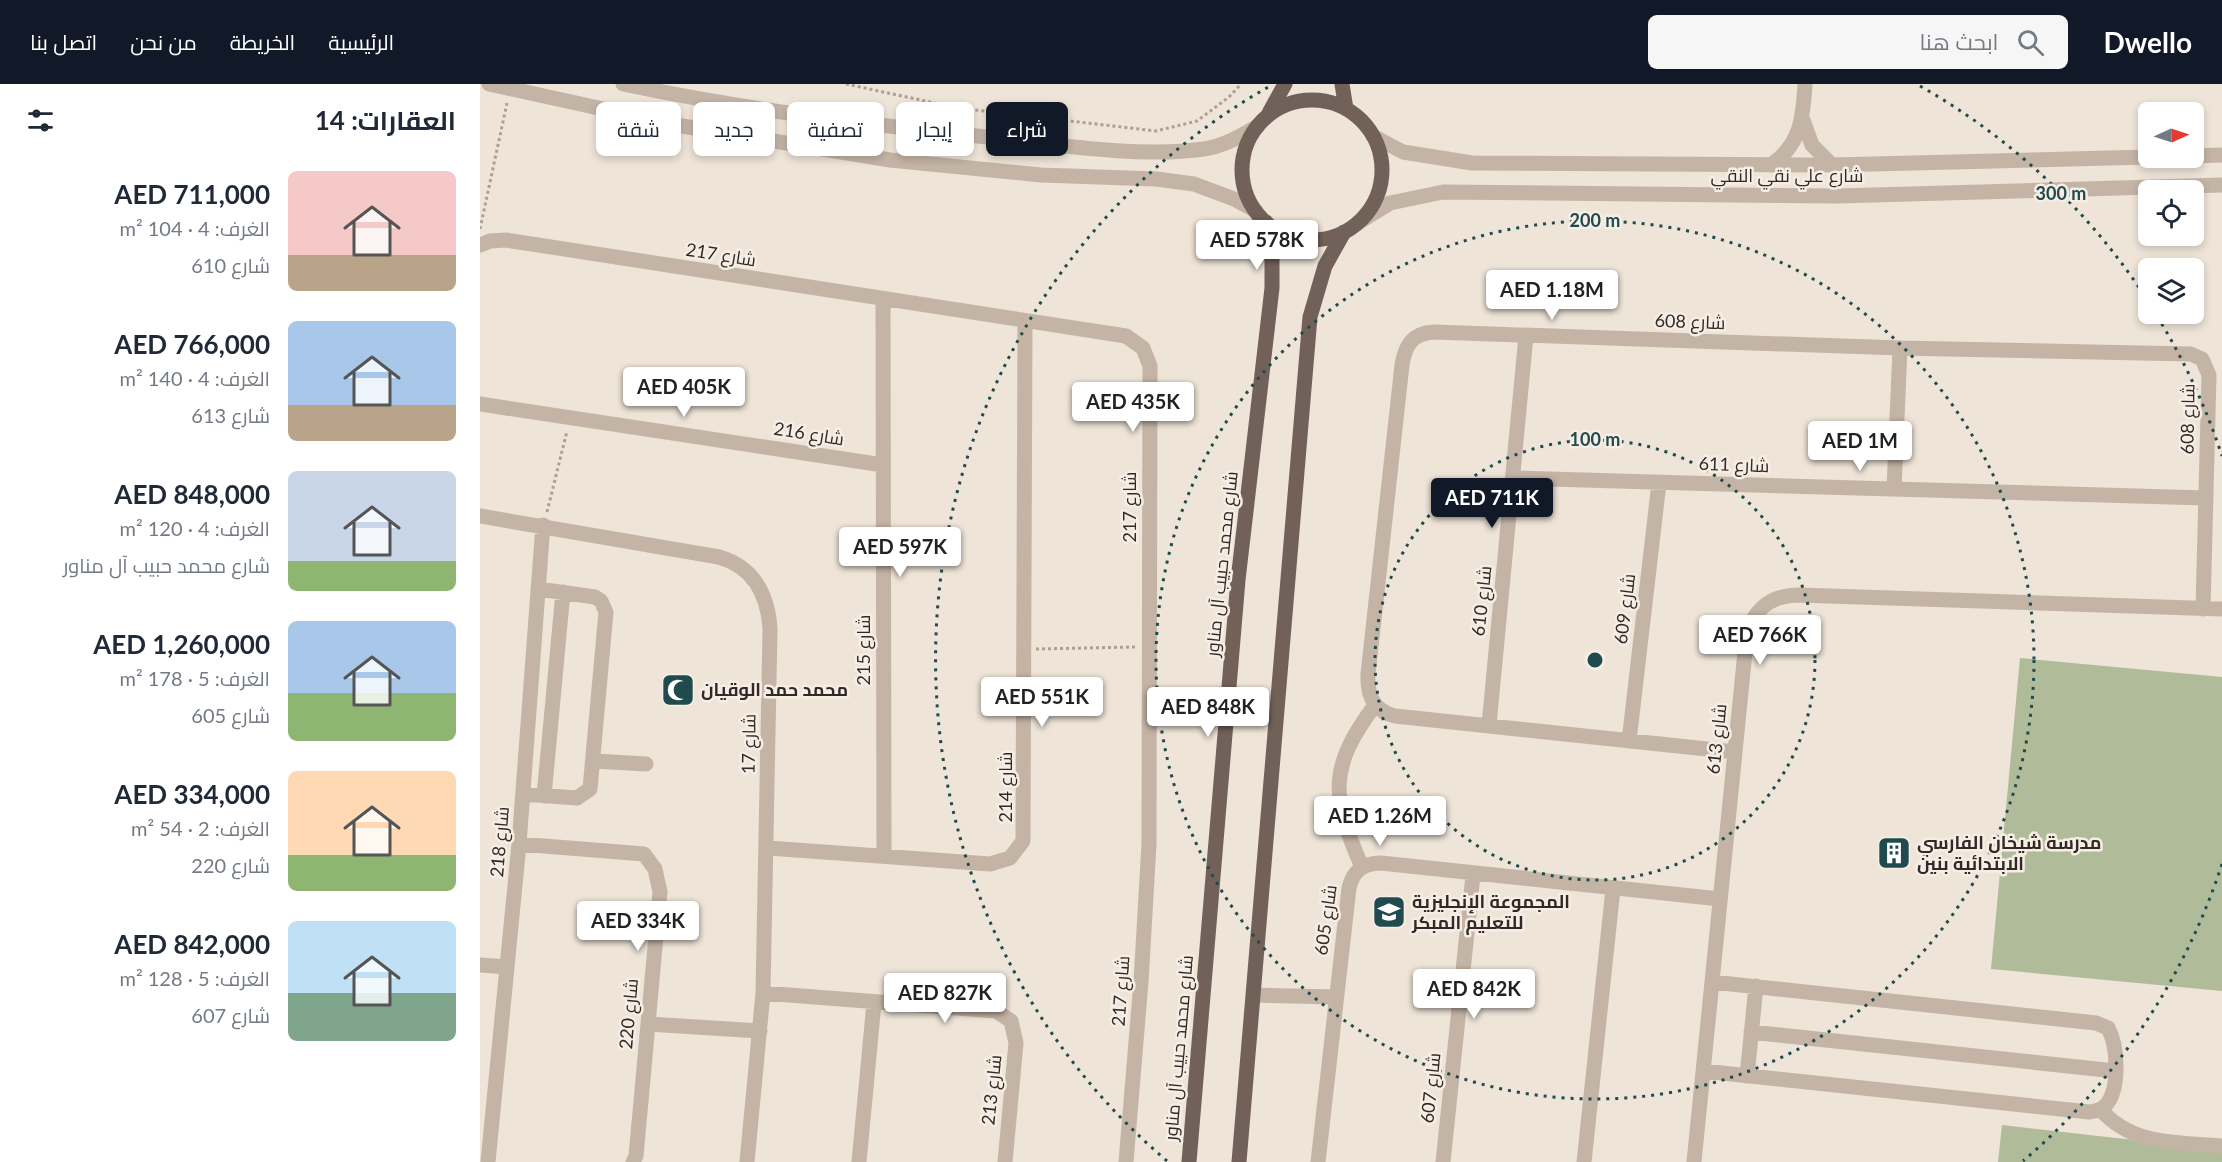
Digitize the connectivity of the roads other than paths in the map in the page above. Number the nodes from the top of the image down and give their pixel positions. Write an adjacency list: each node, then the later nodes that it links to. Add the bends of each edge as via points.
1 (623, 84): 9 (street, via 827,119 1140,151 1215,147)
2 (1285, 84): 9 (main road)
3 (1341, 84): 7 (main road)
4 (1805, 84): 8 (street)
5 (501, 87): 6 (street); 17 (street, via 676,125 890,160 1194,184 1234,199)
6 (480, 92)
7 (1346, 109): 9 (main road, via 1325,101 1304,100 1282,107); 10 (main road)
8 (1803, 120): 14 (street, via 1792,145); 15 (street, via 1812,145)
9 (1263, 121): 17 (main road, via 1246,150 1243,174 1246,190)
10 (1373, 136): 14 (street, شارع علي نقي النقي, via 1404,152 1462,162); 18 (main road, via 1382,175 1376,197)
11 (2222, 155): 12 (street)
12 (2204, 156)
13 (2138, 157): 15 (street, شارع علي نقي النقي)
14 (1771, 165): 15 (street, شارع علي نقي النقي)
15 (1832, 165)
16 (2222, 185): 18 (street, شارع علي نقي النقي, via 1838,195 1443,192 1390,203)
17 (1261, 217): 19 (main road, via 1285,234 1300,239 1322,239); 74 (main road, شارع محمد حبيب آل مناور, via 1272,250 1272,288 1238,580)
18 (1359, 222): 19 (main road)
19 (1344, 232): 57 (main road, via 1325,266 1311,316)
20 (480, 245): 21 (street, شارع 217, via 506,240)
21 (883, 300): 22 (street, شارع 217); 26 (street, شارع 215)
22 (1025, 322): 47 (street, شارع 214, via 1025,831 1018,851 1001,863); 73 (street, شارع 217, via 1126,336 1138,342 1150,366 1147,890)
23 (1526, 336): 24 (street, شارع 608); 27 (street, شارع 610); 37 (street, شارع 608, via 1426,332 1413,338 1405,350 1368,674 1368,689)
24 (1900, 348): 29 (street); 30 (street, شارع 608, via 2197,356 2209,375)
25 (480, 404): 26 (street, شارع 216)
26 (883, 465): 47 (street, شارع 215)
27 (1513, 478): 28 (street, شارع 611); 38 (street, شارع 610)
28 (1659, 483): 29 (street, شارع 611); 39 (street, شارع 609)
29 (1894, 489): 30 (street, شارع 611)
30 (2206, 498): 35 (street, شارع 608)
31 (480, 516): 32 (street, شارع 17)
32 (543, 525): 33 (street, شارع 218); 46 (street, شارع 17, via 719,557 741,566 758,583 768,605 770,629)
33 (538, 589): 34 (street); 43 (street, شارع 218)
34 (563, 592): 41 (street, via 595,597 605,606); 44 (street)
35 (2203, 609): 36 (street, شارع 613); 40 (street, شارع 613, via 1780,596 1764,605 1749,626)
36 (2222, 609)
37 (1375, 705): 38 (street, via 1395,716); 48 (street, via 1351,739 1339,780 1341,814)
38 (1489, 725): 39 (street)
39 (1629, 741): 40 (street)
40 (1735, 752): 51 (street, شارع 613)
41 (594, 761): 42 (street); 44 (street, via 590,789 585,795)
42 (646, 764)
43 (523, 794): 44 (street); 45 (street, شارع 218)
44 (544, 796)
45 (519, 844): 53 (street, شارع 218); 60 (street, شارع 220, via 644,854 655,869 660,892)
46 (768, 848): 47 (street, شارع 214); 56 (street, شارع 17)
47 (884, 855)
48 (1362, 867): 49 (street, via 1381,863); 58 (street, شارع 605, via 1354,874 1349,888)
49 (1473, 875): 50 (street); 77 (street, شارع 607)
50 (1613, 889): 51 (street); 78 (street)
51 (1720, 899): 54 (street, شارع 613)
52 (480, 964): 53 (street)
53 (507, 967): 68 (street, شارع 218)
54 (1712, 982): 55 (street); 63 (street, شارع 613)
55 (1756, 986): 62 (street); 64 (street, via 2096,1023 2108,1028 2115,1039)
56 (763, 993): 59 (street, شارع 213); 61 (street, شارع 17)
57 (1254, 995): 58 (street); 75 (main road)
58 (1335, 998): 76 (street, شارع 605)
59 (874, 1003): 71 (street); 72 (street, شارع 213, via 996,1011 1011,1021 1017,1043)
60 (648, 1024): 61 (street); 69 (street, شارع 220)
61 (760, 1031): 70 (street, شارع 17)
62 (1751, 1032): 64 (street); 65 (street)
63 (1703, 1071): 65 (street); 79 (street, شارع 613)
64 (2115, 1071): 66 (street, via 2112,1094)
65 (1747, 1076): 66 (street, via 2089,1112)
66 (2101, 1110): 67 (street, via 2126,1132 2141,1137)
67 (2222, 1146)
68 (488, 1162)
69 (633, 1162)
70 (747, 1162)
71 (859, 1162)
72 (1005, 1162)
73 (1126, 1162)
74 (1189, 1162)
75 (1239, 1162)
76 (1318, 1162)
77 (1443, 1162)
78 (1584, 1162)
79 (1694, 1162)

